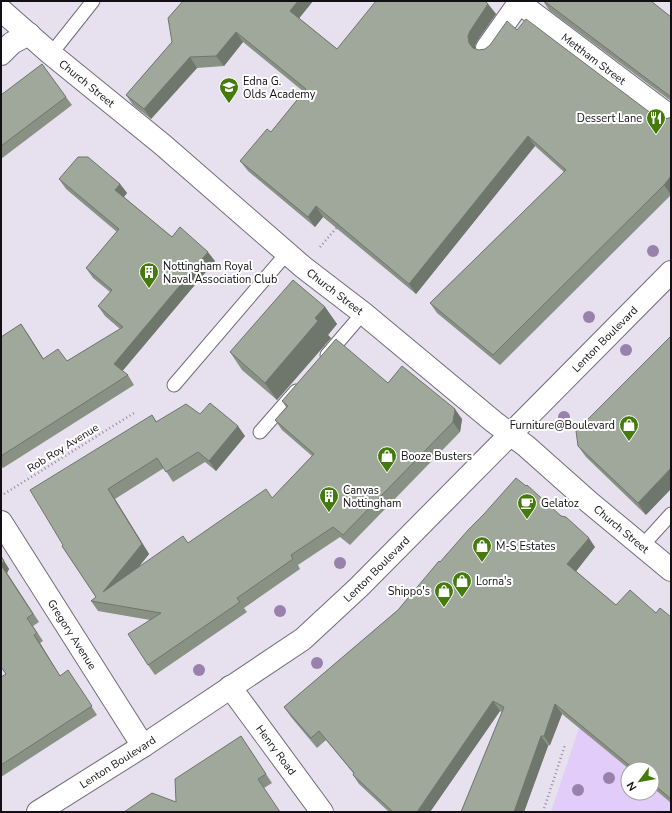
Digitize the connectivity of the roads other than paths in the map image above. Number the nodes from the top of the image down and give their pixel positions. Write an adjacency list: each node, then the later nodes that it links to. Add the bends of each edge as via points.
1 (93, 1): 7 (lane)
2 (518, 2): 5 (street); 8 (street, Mettham Street)
3 (1, 10): 4 (street, Church Street)
4 (29, 34): 6 (street, via 12,43); 7 (street, Church Street)
5 (487, 48)
6 (1, 54)
7 (51, 54): 9 (street, Church Street)
8 (671, 117)
9 (295, 260): 11 (street, Church Street); 14 (lane)
10 (670, 274): 16 (street, Lenton Boulevard)
11 (363, 313): 12 (lane); 16 (street, Church Street)
12 (317, 366)
13 (302, 384): 15 (lane)
14 (174, 385)
15 (260, 432)
16 (510, 434): 19 (street, Church Street); 21 (street, Lenton Boulevard, via 359,587 303,639)
17 (671, 514): 19 (lane)
18 (1, 522): 22 (street, Gregory Avenue)
19 (642, 546): 20 (street, Church Street)
20 (671, 570)
21 (230, 688): 22 (street, Lenton Boulevard); 24 (street, Henry Road)
22 (143, 746): 23 (street, Lenton Boulevard)
23 (38, 812)
24 (322, 812)

